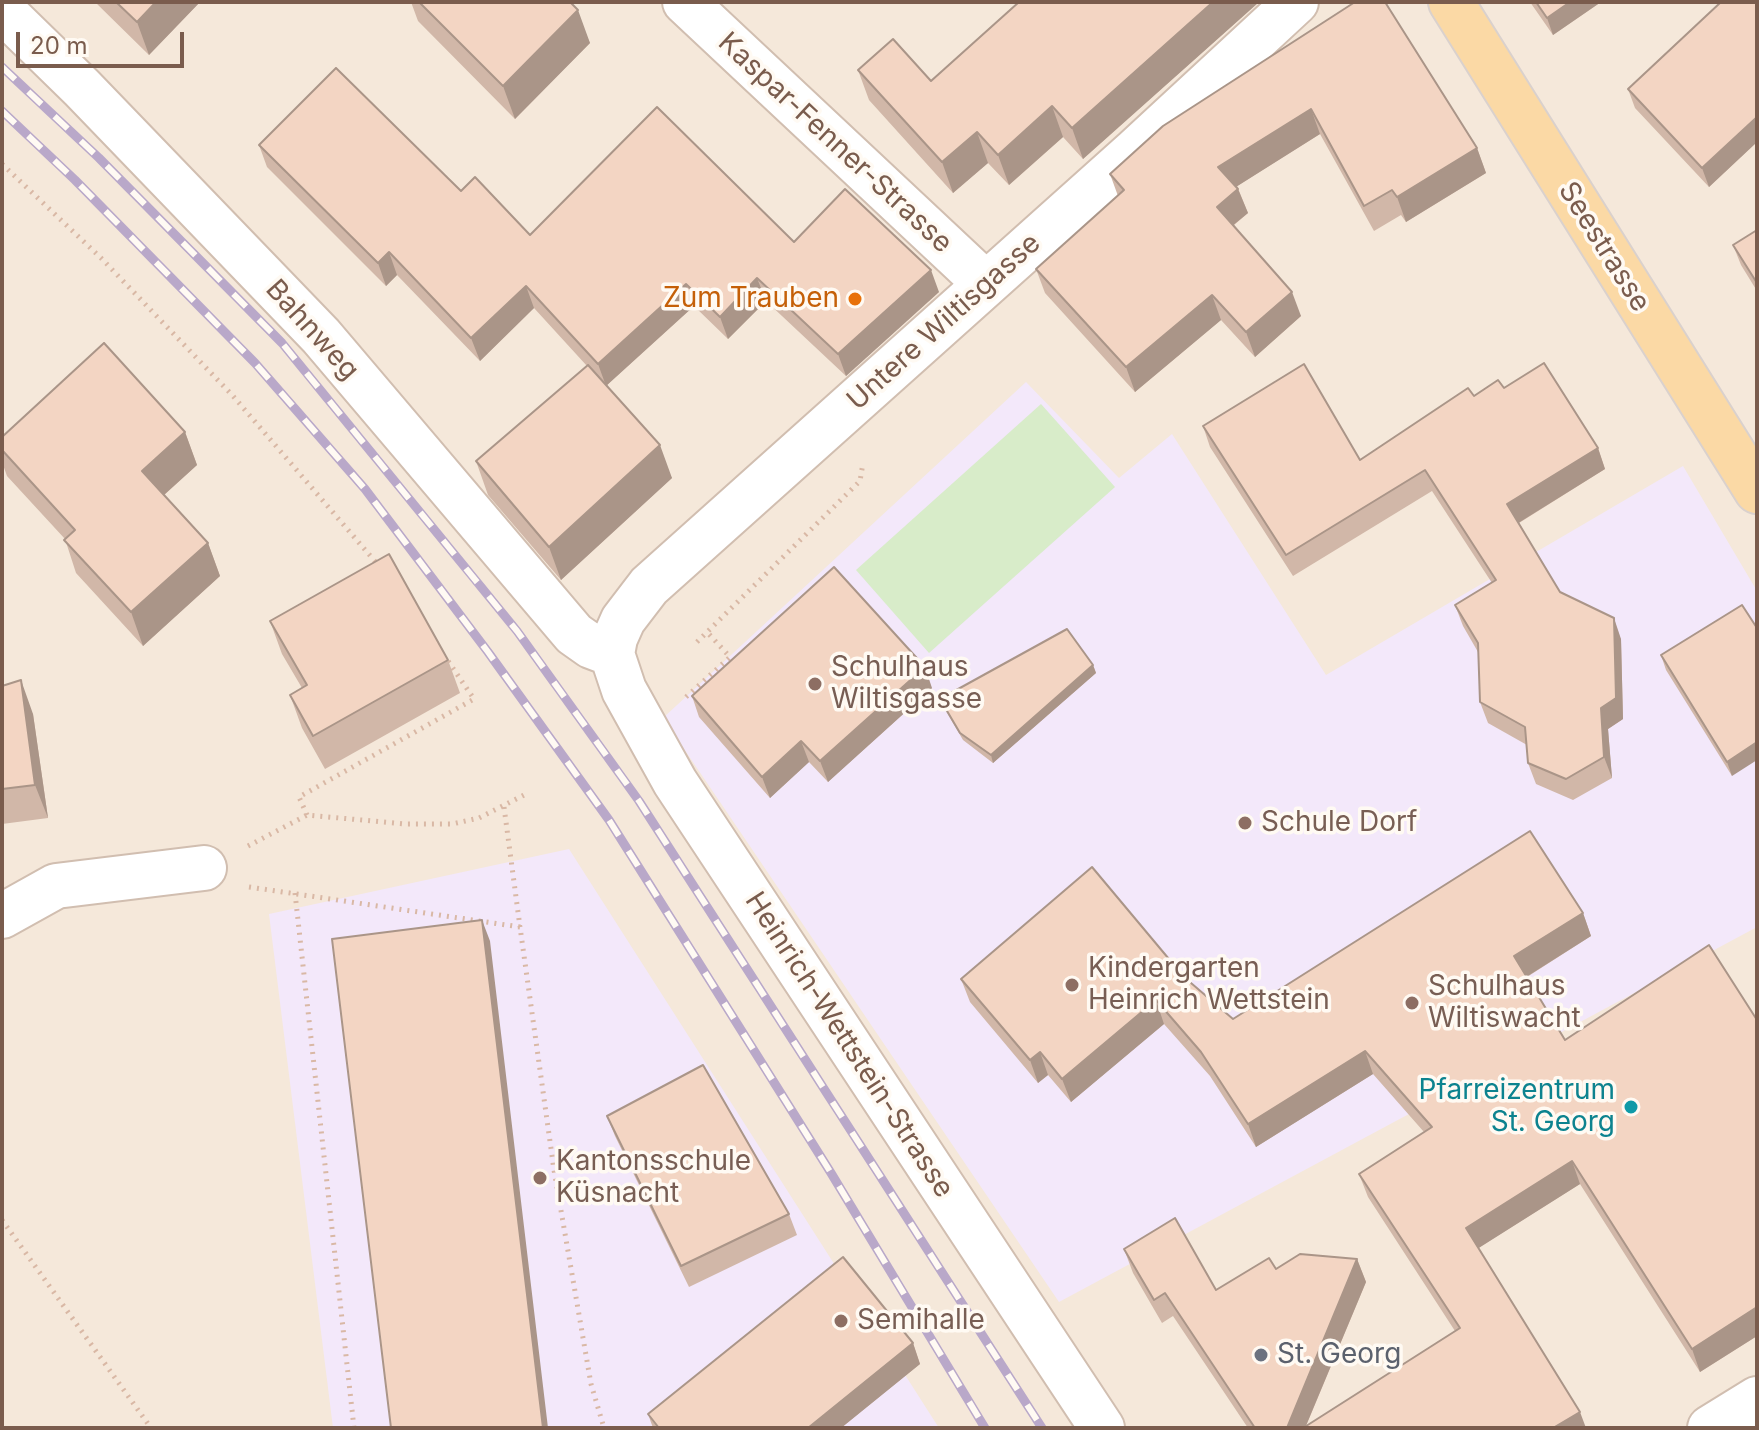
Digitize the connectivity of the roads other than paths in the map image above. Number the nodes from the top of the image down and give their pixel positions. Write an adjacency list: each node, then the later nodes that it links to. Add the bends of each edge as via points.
1 (685, 2): 5 (street, Kaspar-Fenner-Strasse)
2 (1296, 2): 5 (street, Untere Wiltisgasse)
3 (1451, 2): 6 (main road, Seestrasse)
4 (2, 10): 7 (street, Bahnweg, via 321,336 574,634)
5 (986, 284): 7 (street, Untere Wiltisgasse, via 649,586 623,620)
6 (1757, 491)
7 (612, 654): 11 (street, Heinrich-Wettstein-Strasse, via 624,690 675,782)
8 (204, 868): 9 (street, via 56,886)
9 (2, 916)
10 (1757, 1399): 12 (street)
11 (1102, 1428)
12 (1710, 1428)

